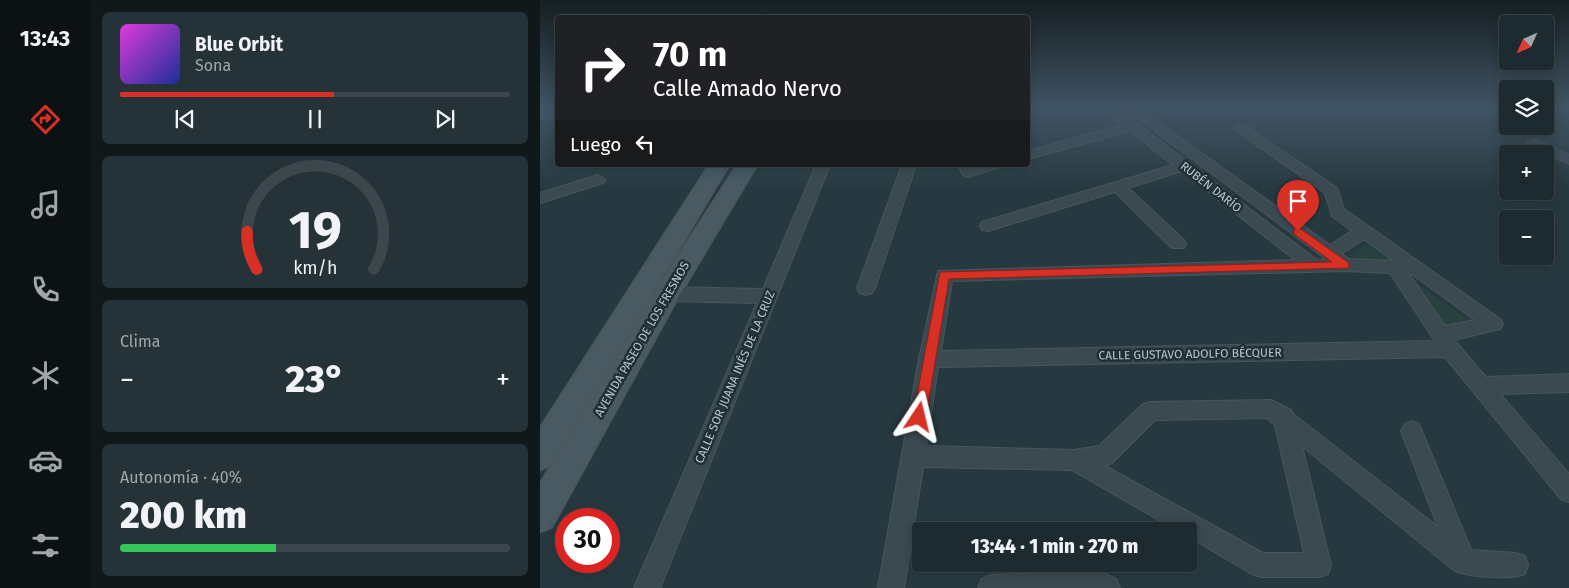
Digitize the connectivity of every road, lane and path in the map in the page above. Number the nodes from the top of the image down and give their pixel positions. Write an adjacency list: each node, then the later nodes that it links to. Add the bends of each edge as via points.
1 (1102, 134): 6 (street)
2 (1143, 134): 8 (street, RUBÉN DARÍO)
3 (1166, 134): 21 (street, RUBÉN DARÍO)
4 (1249, 134): 19 (street, via 1332,191 1337,212)
5 (1534, 143): 7 (street)
6 (1030, 154)
7 (1569, 160)
8 (1184, 166): 16 (street); 24 (street, RUBÉN DARÍO)
9 (718, 167): 23 (street, AVENIDA PASEO DE LOS FRESNOS)
10 (746, 167): 25 (street, AVENIDA PASEO DE LOS FRESNOS)
11 (822, 167): 30 (street, CALLE SOR JUANA INÉS DE LA CRUZ)
12 (908, 167): 28 (street)
13 (965, 167): 14 (street, via 968,172)
14 (985, 167)
15 (598, 180): 17 (street)
16 (1117, 186): 18 (street); 20 (street)
17 (540, 198)
18 (988, 226)
19 (1364, 231): 21 (street); 27 (street)
20 (1178, 244)
21 (1329, 254): 22 (street, RUBÉN DARÍO)
22 (1345, 265): 24 (street); 26 (street)
23 (657, 266): 25 (street); 37 (street, AVENIDA PASEO DE LOS FRESNOS)
24 (1314, 266): 32 (street, via 944,275)
25 (684, 267): 29 (street, AVENIDA PASEO DE LOS FRESNOS)
26 (1395, 267): 27 (street); 31 (street)
27 (1415, 268): 31 (street, via 1494,324)
28 (866, 288)
29 (667, 294): 30 (street); 41 (street, AVENIDA PASEO DE LOS FRESNOS)
30 (769, 296): 44 (street, CALLE SOR JUANA INÉS DE LA CRUZ)
31 (1445, 342): 32 (street, CALLE GUSTAVO ADOLFO BÉCQUER); 34 (street)
32 (929, 359): 38 (street)
33 (1569, 383): 34 (street)
34 (1480, 386): 40 (street)
35 (1284, 418): 39 (street, via 1271,409 1150,411 1104,456); 39 (street, via 1319,565 1261,565); 42 (street)
36 (1412, 431): 42 (street)
37 (540, 455)
38 (913, 456): 39 (street); 45 (street)
39 (1074, 460)
40 (1569, 491)
41 (540, 515)
42 (1464, 562): 43 (street)
43 (1516, 565)
44 (647, 588)
45 (891, 588)
46 (991, 588): 47 (street, via 1099,583)
47 (1107, 588)

